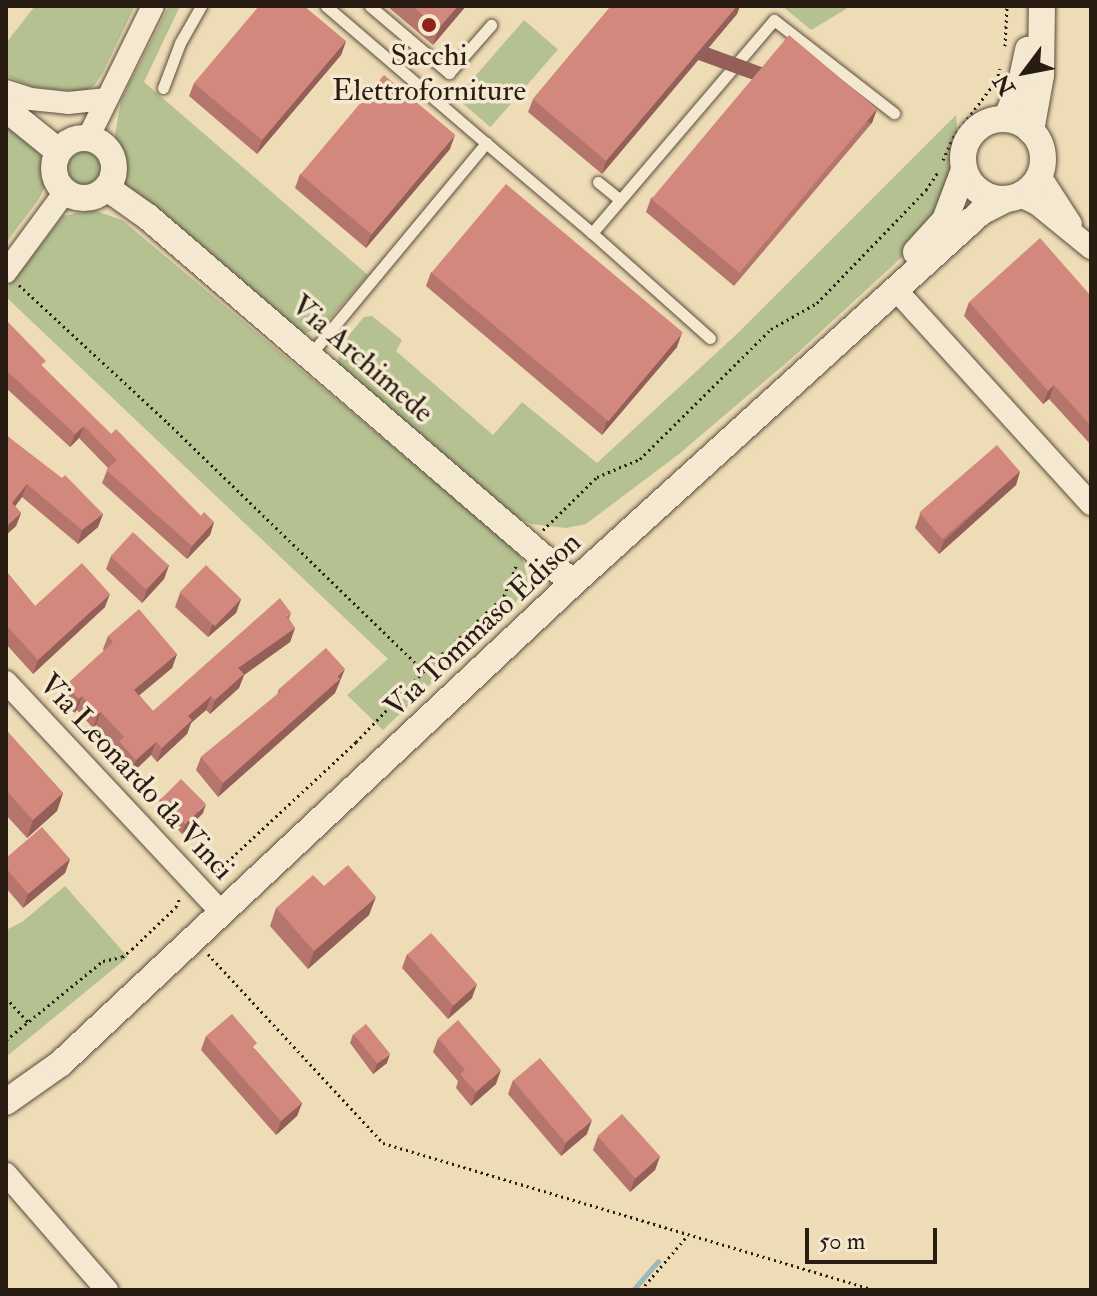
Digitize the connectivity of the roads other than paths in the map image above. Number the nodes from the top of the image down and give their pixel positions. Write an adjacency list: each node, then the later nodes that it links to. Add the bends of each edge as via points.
1 (153, 6): 9 (street)
2 (201, 6): 7 (lane)
3 (326, 6): 15 (lane)
4 (370, 6): 6 (lane, via 449,73)
5 (1041, 8): 12 (street); 13 (street, via 1041,75)
6 (491, 25)
7 (163, 88)
8 (6, 91): 9 (street, via 68,103)
9 (105, 99): 14 (street)
10 (6, 109): 16 (street)
11 (894, 113): 23 (lane, via 774,20)
12 (1006, 119): 13 (street); 17 (street, via 972,133)
13 (1031, 131): 18 (street, via 1043,152)
14 (88, 138): 16 (street, via 71,140); 20 (street, via 110,153 114,171)
15 (486, 143): 24 (lane); 29 (lane)
16 (58, 151): 21 (street, via 53,168)
17 (964, 170): 22 (street, via 985,195); 31 (street, Via Tommaso Edison, via 945,220 915,254)
18 (1040, 176): 22 (street); 25 (street)
19 (598, 182): 23 (lane)
20 (107, 188): 21 (street, via 82,198); 29 (street, Via Archimede)
21 (65, 192): 26 (street)
22 (1013, 198): 25 (street); 27 (street, Via Tommaso Edison, via 981,212)
23 (620, 200): 24 (lane)
24 (592, 233): 28 (lane)
25 (1084, 242)
26 (12, 278)
27 (897, 291): 30 (street); 31 (street, Via Tommaso Edison)
28 (710, 338)
29 (309, 356): 31 (street, Via Archimede)
30 (1091, 504)
31 (567, 577): 33 (street, Via Tommaso Edison)
32 (6, 682): 33 (street, Via Leonardo da Vinci)
33 (216, 907): 34 (street, Via Tommaso Edison, via 51,1050); 35 (street, Via Tommaso Edison, via 195,940 61,1063)
34 (6, 1081)
35 (6, 1102)
36 (6, 1174): 37 (street)
37 (107, 1290)

